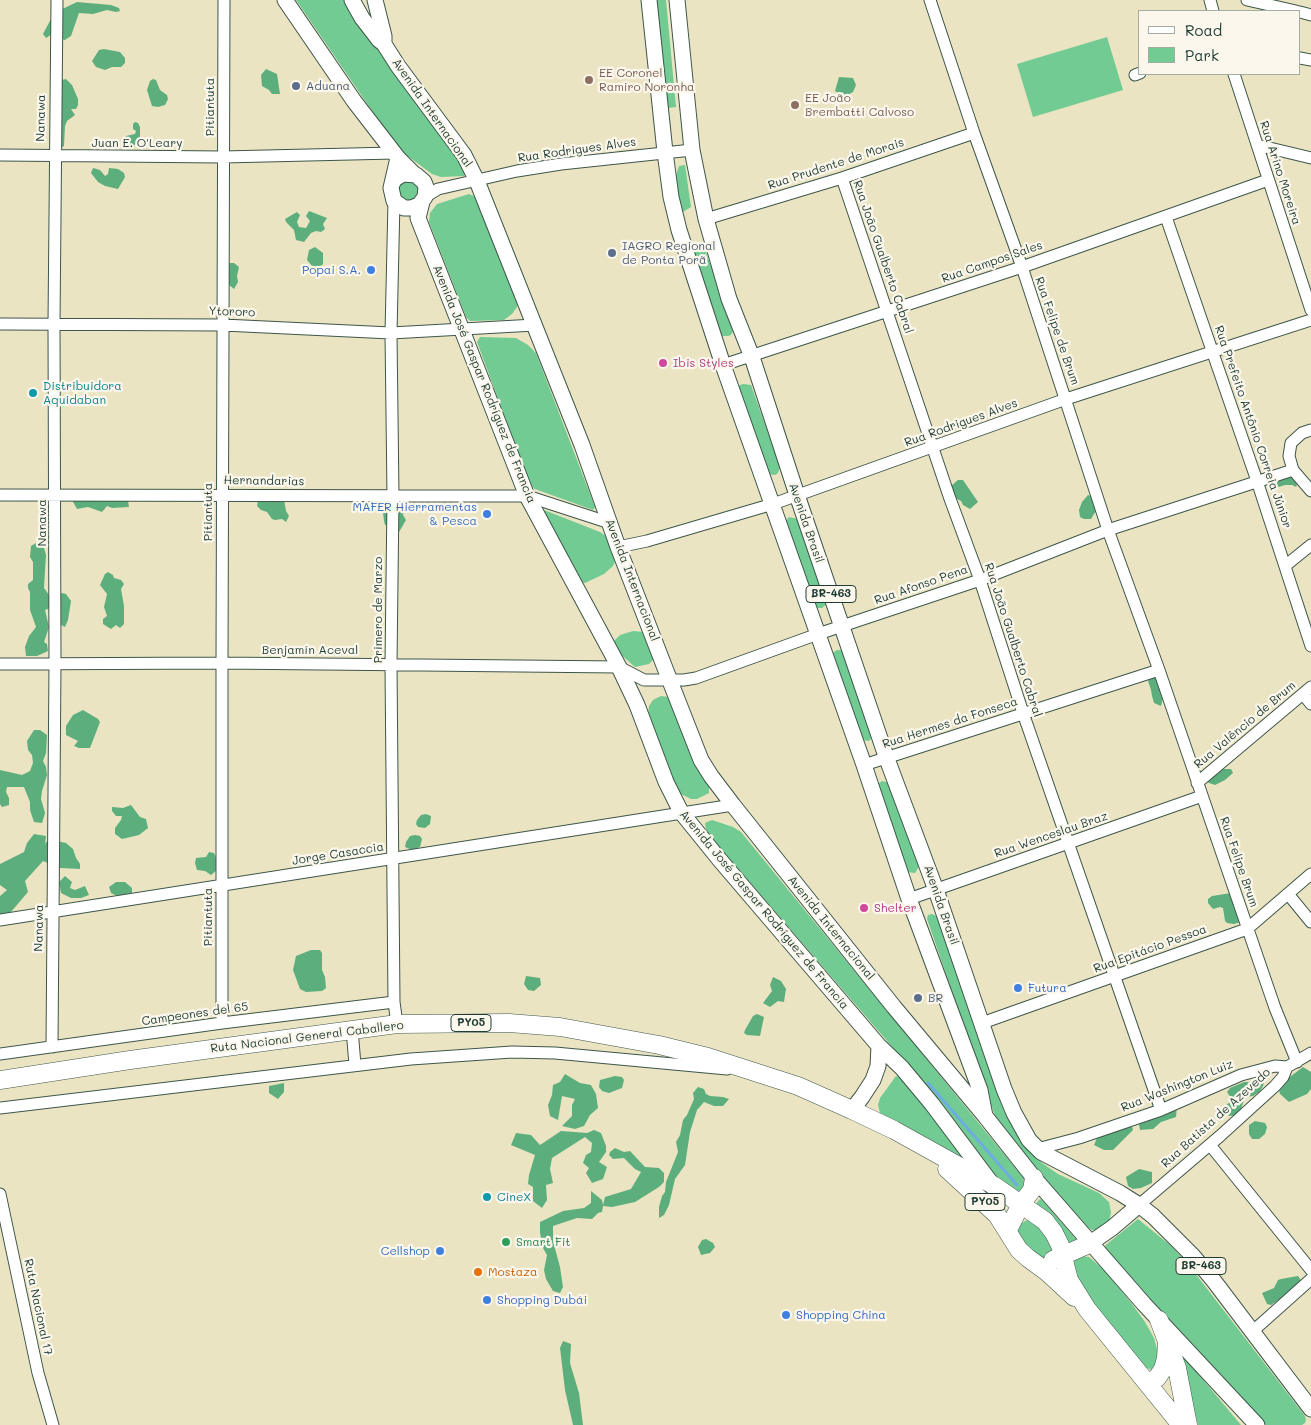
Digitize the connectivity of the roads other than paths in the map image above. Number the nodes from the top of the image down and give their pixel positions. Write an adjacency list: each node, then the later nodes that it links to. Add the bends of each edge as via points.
1 (57, 0): 18 (street, Nanawa)
2 (224, 0): 20 (street, Pitiantuta)
3 (285, 0): 19 (main road)
4 (352, 0): 11 (main road, Avenida Internacional)
5 (374, 0): 11 (main road)
6 (649, 0): 16 (main road, Avenida Brasil / BR-463)
7 (678, 0): 15 (main road, Avenida Brasil / BR-463)
8 (930, 0): 13 (street, Rua Felipe de Brum)
9 (1247, 0): 10 (street)
10 (1292, 10)
11 (384, 44): 25 (main road, Avenida Internacional, via 464,155)
12 (1234, 75): 14 (street, Rua Arino Moreira)
13 (974, 133): 23 (street, Rua Prudente de Morais); 33 (street, Rua Felipe de Brum)
14 (1257, 145): 21 (street); 24 (street, Rua Arino Moreira)
15 (692, 150): 16 (street, Rua Rodrigues Alves); 32 (main road, Avenida Brasil / BR-463)
16 (665, 152): 25 (street, Rua Rodrigues Alves, via 561,164); 45 (main road, Avenida Brasil / BR-463, via 679,230)
17 (0, 155): 18 (street, Juan E. O'Leary)
18 (54, 156): 20 (street, Juan E. O'Leary); 38 (street, Nanawa)
19 (396, 156): 20 (street, Juan E. O'Leary); 22 (main road); 26 (main road)
20 (223, 157): 39 (street, Pitiantuta)
21 (1311, 158)
22 (417, 176): 26 (main road, via 403,174); 27 (street); 28 (main road, via 426,187)
23 (842, 178): 32 (street, Rua Prudente de Morais); 35 (street, Rua João Gualberto Cabral)
24 (1268, 180): 30 (street, Rua Campos Sales); 34 (street, Rua Arino Moreira)
25 (477, 181): 27 (street, Rua Rodrigues Alves); 40 (main road, Avenida Internacional)
26 (392, 184): 29 (main road, via 391,193)
27 (438, 188): 28 (street)
28 (423, 200): 29 (main road, via 415,207); 31 (main road)
29 (399, 208): 31 (main road, Avenida José Gaspar Rodríguez de Francia); 42 (street, Primero de Marzo)
30 (1166, 217): 33 (street, Rua Campos Sales); 43 (street, Rua Prefeito Antônio Correia Júnior)
31 (418, 218): 41 (main road, Avenida José Gaspar Rodríguez de Francia)
32 (706, 219): 44 (main road, Avenida Brasil / BR-463, via 728,299)
33 (1022, 267): 35 (street, Rua Campos Sales); 46 (street, Rua Felipe de Brum)
34 (1311, 310)
35 (887, 312): 44 (street, Rua Campos Sales); 48 (street, Rua João Gualberto Cabral)
36 (1311, 320): 43 (street, Rua Rodrigues Alves)
37 (0, 324): 38 (street, Ytororo)
38 (54, 324): 39 (street, Ytororo); 55 (street, Nanawa)
39 (223, 325): 42 (street, Ytororo); 52 (street, Pitiantuta)
40 (535, 325): 41 (street, Ytororo); 59 (main road, Avenida Internacional)
41 (462, 330): 42 (street, Ytororo); 56 (main road, Avenida José Gaspar Rodríguez de Francia)
42 (391, 333): 57 (street, Primero de Marzo)
43 (1213, 352): 46 (street, Rua Rodrigues Alves); 50 (street, Rua Prefeito Antônio Correia Júnior)
44 (752, 357): 45 (street, Rua Campos Sales); 54 (main road, Avenida Brasil / BR-463)
45 (723, 365): 58 (main road, Avenida Brasil / BR-463)
46 (1066, 399): 48 (street, Rua Rodrigues Alves); 60 (street, Rua Felipe de Brum)
47 (1311, 430): 49 (street, via 1291,443 1289,456)
48 (933, 448): 54 (street, Rua Rodrigues Alves); 64 (street, Rua João Gualberto Cabral)
49 (1293, 470): 50 (street, Rua Afonso Pena); 51 (street)
50 (1257, 481): 60 (street, Rua Afonso Pena); 63 (street, Rua Prefeito Antônio Correia Júnior)
51 (1311, 491)
52 (222, 494): 55 (street, Hernandarias); 57 (street, Hernandarias); 68 (street, Pitiantuta)
53 (0, 495): 55 (street, Hernandarias)
54 (797, 495): 58 (street, Rua Rodrigues Alves); 65 (main road, Avenida Brasil / BR-463)
55 (55, 496): 70 (street, Nanawa)
56 (528, 496): 57 (street, Hernandarias); 59 (street, Hernandarias); 72 (main road, Avenida José Gaspar Rodríguez de Francia)
57 (393, 497): 71 (street, Primero de Marzo)
58 (773, 504): 62 (street, Rua Rodrigues Alves); 66 (main road, Avenida Brasil / BR-463)
59 (610, 524): 62 (main road, Avenida Internacional)
60 (1108, 530): 64 (street, Rua Afonso Pena); 73 (street, Rua Felipe de Brum)
61 (1311, 545): 63 (street)
62 (618, 547): 75 (main road, Avenida Internacional)
63 (1285, 566): 67 (street, Rua Prefeito Antônio Correia Júnior)
64 (980, 580): 65 (street, Rua Afonso Pena); 79 (street, Rua João Gualberto Cabral)
65 (842, 626): 66 (street, Rua Afonso Pena); 80 (main road, Avenida Brasil / BR-463)
66 (818, 634): 75 (street, Rua Afonso Pena, via 696,678); 81 (main road, Avenida Brasil / BR-463)
67 (1311, 646)
68 (222, 663): 70 (street, Benjamín Aceval); 71 (street, Benjamín Aceval); 89 (street, Pitiantuta)
69 (0, 664): 70 (street, Benjamín Aceval)
70 (55, 664): 93 (street, Nanawa)
71 (392, 665): 72 (street, Benjamín Aceval); 87 (street, Primero de Marzo)
72 (619, 667): 74 (street, Rua Afonso Pena, via 633,676); 78 (main road, Avenida José Gaspar Rodríguez de Francia)
73 (1159, 670): 79 (street, Rua Hermes da Fonseca); 82 (street, Rua Felipe Brum)
74 (651, 681): 75 (street, Rua Afonso Pena); 78 (street, via 642,690)
75 (670, 681): 84 (main road, Avenida Internacional, via 701,760)
76 (1307, 691): 77 (street); 82 (street, Rua Valêncio de Brum)
77 (1311, 704)
78 (637, 705): 85 (main road, Avenida José Gaspar Rodríguez de Francia)
79 (1023, 713): 80 (street, Rua Hermes da Fonseca); 86 (street, Rua João Gualberto Cabral)
80 (887, 759): 81 (street, Rua Hermes da Fonseca); 90 (main road, Avenida Brasil / BR-463)
81 (864, 766): 92 (main road, Avenida Brasil / BR-463)
82 (1197, 784): 83 (street, Rua Felipe Brum)
83 (1202, 796): 86 (street, Rua Wenceslau Braz); 96 (street, Rua Felipe Brum)
84 (733, 805): 85 (street, Jorge Casaccia); 114 (main road, Avenida Internacional)
85 (681, 812): 87 (street, Jorge Casaccia); 103 (main road, Avenida José Gaspar Rodríguez de Francia)
86 (1070, 844): 90 (street, Rua Wenceslau Braz); 97 (street, Rua João Gualberto Cabral)
87 (393, 859): 89 (street, Jorge Casaccia); 98 (street, Primero de Marzo)
88 (1311, 874): 91 (street, Rua Epitácio Pessoa)
89 (222, 886): 93 (street, Jorge Casaccia); 100 (street, Pitiantuta)
90 (936, 890): 92 (street, Rua Wenceslau Braz); 99 (main road, Avenida Brasil / BR-463)
91 (1288, 894): 95 (street); 96 (street, Rua Epitácio Pessoa)
92 (908, 899): 114 (main road, Avenida Brasil / BR-463, via 980,1090)
93 (53, 913): 94 (street, Jorge Casaccia); 104 (street, Nanawa)
94 (0, 920)
95 (1311, 922)
96 (1247, 929): 97 (street, Rua Epitácio Pessoa); 107 (street, Rua Felipe Brum)
97 (1114, 976): 99 (street, Rua Epitácio Pessoa); 113 (street, Rua João Gualberto Cabral)
98 (394, 1002): 100 (street, Campeones del 65); 101 (street, Primero de Marzo)
99 (982, 1023): 118 (main road, Avenida Brasil / BR-463, via 1014,1113)
100 (222, 1024): 104 (street, Campeones del 65)
101 (397, 1024): 102 (highway, Ruta Nacional General Caballero / PY05); 109 (highway, Ruta Nacional General Caballero / PY05, via 509,1023 560,1028 660,1045)
102 (352, 1029): 108 (street); 110 (highway, Ruta Nacional General Caballero / PY05)
103 (879, 1046): 112 (main road, via 873,1080); 121 (main road, Avenida José Gaspar Rodríguez de Francia, via 932,1104)
104 (52, 1047): 106 (street, Campeones del 65)
105 (1311, 1053): 107 (street, Rua Batista de Azevedo)
106 (0, 1054)
107 (1292, 1064): 113 (street, Rua Washington Luiz, via 1241,1076); 116 (street, Rua Batista de Azevedo, via 1275,1086)
108 (356, 1065): 109 (street, via 512,1052); 111 (street)
109 (758, 1072): 112 (highway, Ruta Nacional General Caballero / PY05)
110 (0, 1080)
111 (0, 1108)
112 (852, 1110): 117 (highway, Ruta Nacional General Caballero / PY05)
113 (1161, 1110): 115 (street, Rua Washington Luiz)
114 (985, 1116): 120 (main road, BR-463)
115 (1079, 1138): 118 (street, Rua Washington Luiz); 119 (street, Rua Washington Luiz, via 1065,1148)
116 (1210, 1145): 125 (street, Rua Batista de Azevedo); 131 (street)
117 (924, 1148): 121 (highway, Ruta Nacional General Caballero / PY05); 127 (highway, Ruta Nacional General Caballero / PY05, via 986,1203)
118 (1037, 1149): 119 (main road, Avenida Brasil / BR-463)
119 (1057, 1162): 122 (main road, BR-463)
120 (1034, 1178): 124 (highway, via 1032,1190); 128 (main road, BR-463)
121 (993, 1185): 124 (highway, Ruta Nacional General Caballero / PY05)
122 (1111, 1188): 125 (main road, BR-463); 126 (main road, via 1121,1207)
123 (0, 1194): 139 (street, Ruta Nacional 17, via 38,1373)
124 (1021, 1204): 127 (highway); 129 (highway, Ruta Nacional General Caballero / PY05, via 1054,1233)
125 (1139, 1205): 126 (main road); 135 (main road, BR-463, via 1193,1256)
126 (1119, 1222): 128 (main road)
127 (1008, 1230): 130 (highway, Ruta Nacional General Caballero / PY05, via 1019,1250)
128 (1090, 1244): 129 (highway); 134 (main road, BR-463)
129 (1063, 1257): 130 (highway); 133 (highway, Ruta Nacional General Caballero, via 1069,1280)
130 (1036, 1264): 133 (highway, Ruta Nacional General Caballero)
131 (1311, 1270)
132 (1311, 1279): 135 (street)
133 (1087, 1309): 137 (highway)
134 (1159, 1320): 136 (highway); 142 (main road, BR-463)
135 (1253, 1331): 138 (main road, BR-463)
136 (1167, 1337): 137 (highway, via 1163,1369 1157,1378); 141 (highway, via 1182,1384)
137 (1147, 1383): 140 (highway)
138 (1311, 1409)
139 (53, 1425)
140 (1181, 1425)
141 (1188, 1425)
142 (1257, 1425)

